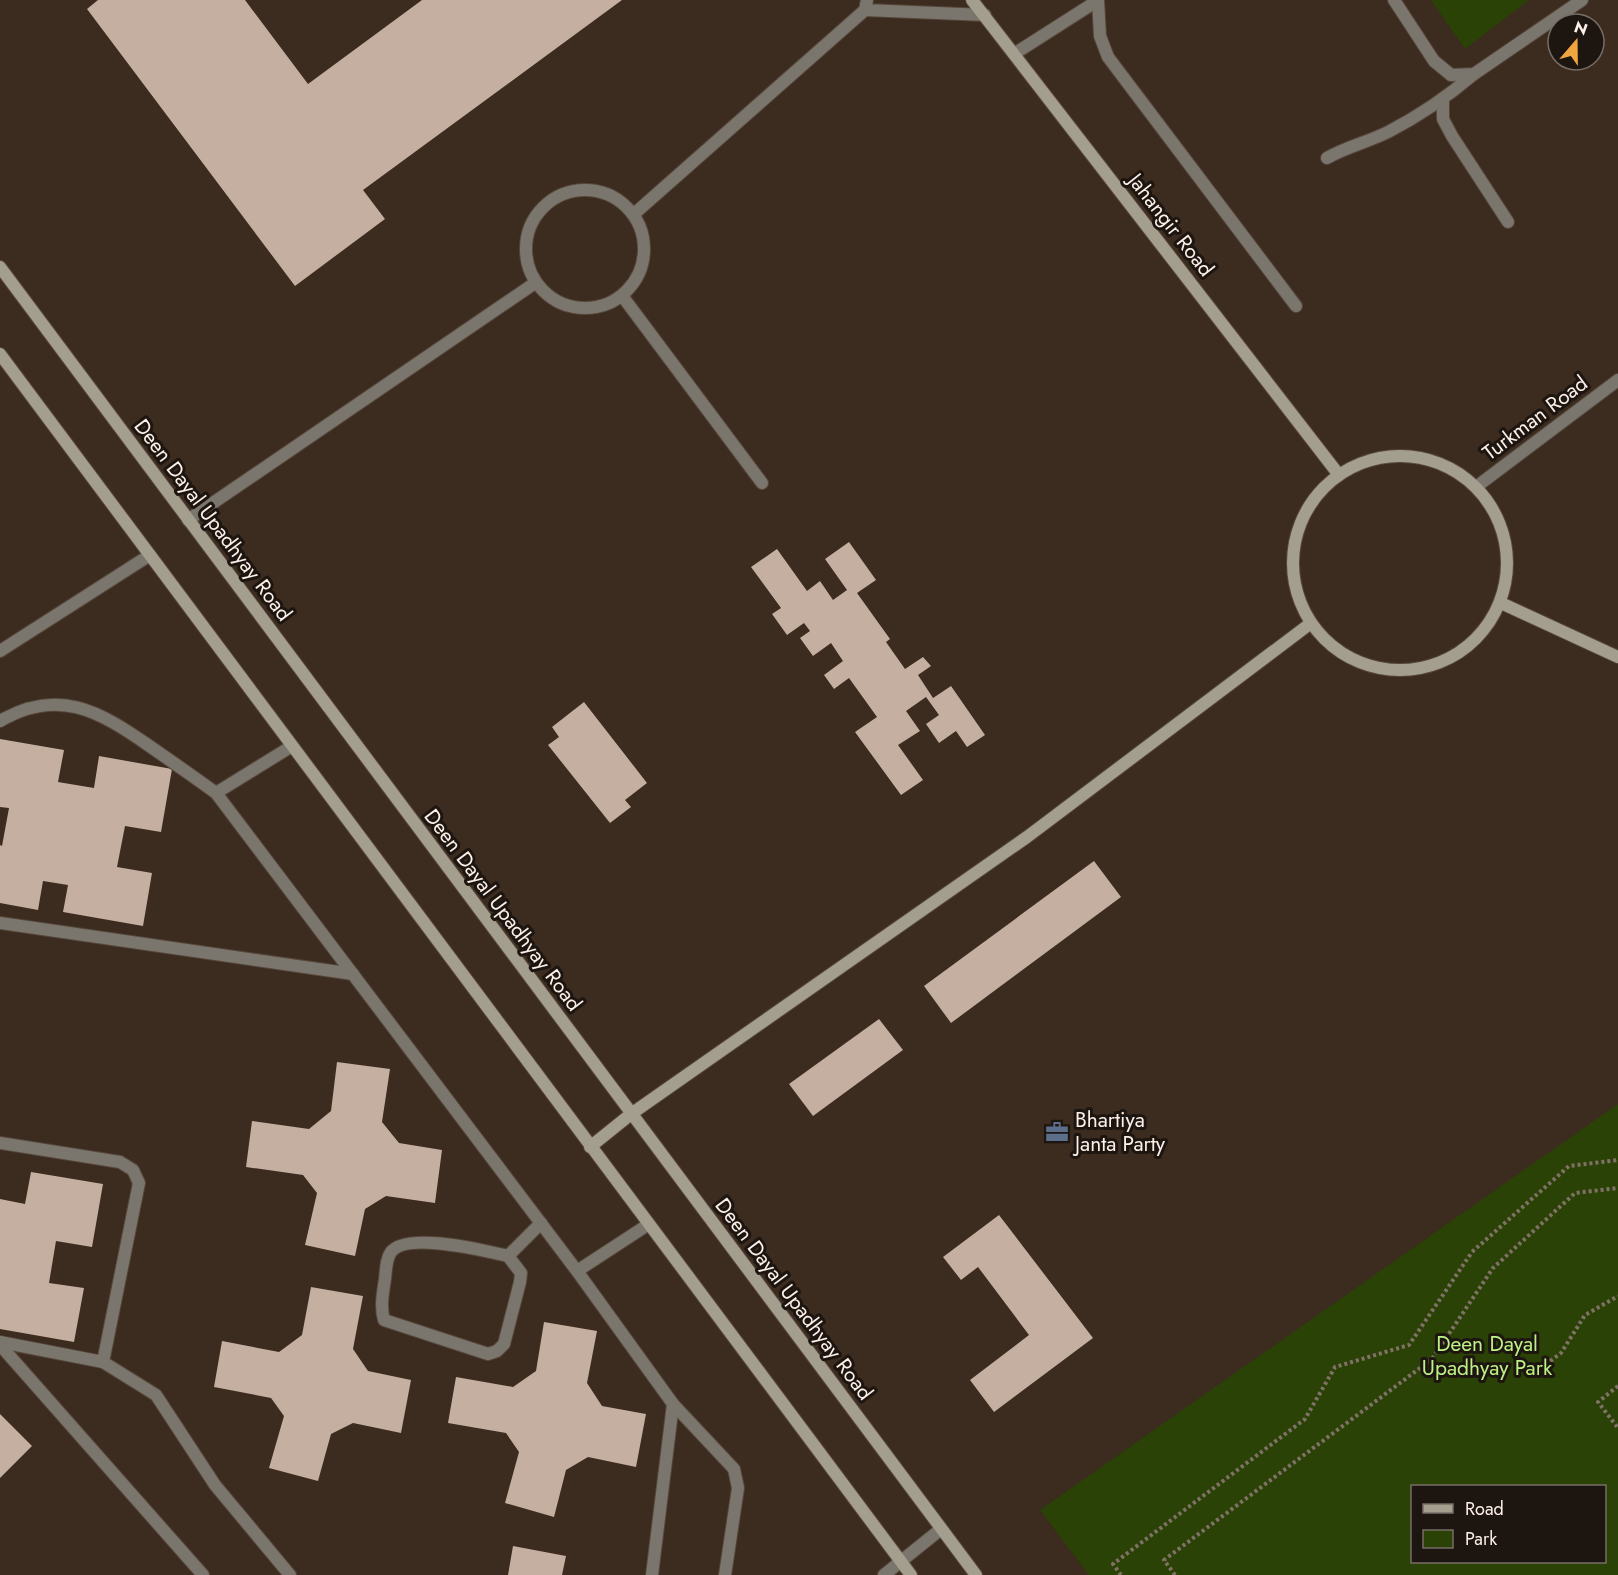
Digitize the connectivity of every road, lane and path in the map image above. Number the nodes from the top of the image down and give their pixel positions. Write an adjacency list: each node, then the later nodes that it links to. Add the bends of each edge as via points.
1 (972, 0): 6 (main road, Jahangir Road)
2 (1098, 0): 7 (street); 16 (street, via 1100,36 1108,57)
3 (1394, 0): 8 (street, via 1434,61 1451,75)
4 (1582, 0): 8 (street)
5 (866, 5): 6 (street); 11 (street)
6 (984, 15): 7 (main road, Jahangir Road)
7 (1014, 54): 19 (main road, Jahangir Road)
8 (1474, 74): 9 (street)
9 (1443, 101): 10 (street, via 1386,133); 12 (street, via 1443,119 1452,136)
10 (1327, 158)
11 (634, 214): 14 (street, via 611,195 582,189 562,194 543,207 532,220 526,241 527,263); 15 (street, via 646,252 640,275)
12 (1508, 222)
13 (0, 267): 22 (main road, Deen Dayal Upadhyay Road)
14 (535, 283): 15 (street, via 553,300 580,309 603,307); 22 (street)
15 (623, 297): 20 (street)
16 (1296, 306)
17 (0, 354): 23 (main road)
18 (1618, 380): 21 (street, Turkman Road)
19 (1339, 475): 21 (main road, via 1373,459 1405,456 1442,464); 25 (main road, via 1320,491 1300,523 1292,559 1295,589)
20 (762, 483)
21 (1476, 487): 24 (main road, via 1498,517 1508,554)
22 (188, 519): 33 (main road, Deen Dayal Upadhyay Road)
23 (150, 555): 26 (street); 29 (main road)
24 (1501, 603): 25 (main road, via 1481,635 1452,658 1433,666 1396,671 1359,662 1333,647); 27 (main road)
25 (1311, 623): 33 (main road, via 1027,837)
26 (0, 651)
27 (1618, 657)
28 (0, 721): 30 (street, via 51,703 83,707 109,718)
29 (292, 746): 30 (street); 35 (main road)
30 (216, 793): 32 (street)
31 (0, 923): 32 (street)
32 (352, 974): 38 (street)
33 (631, 1114): 35 (main road); 49 (main road, Deen Dayal Upadhyay Road)
34 (0, 1143): 44 (street, via 120,1162 133,1170 139,1184)
35 (590, 1147): 39 (main road)
36 (1618, 1160): 58 (path, via 1569,1166 1472,1252 1409,1345 1335,1367 1305,1419 1113,1564)
37 (1618, 1188): 59 (path, via 1575,1193 1493,1268 1432,1359 1164,1560)
38 (541, 1223): 40 (street); 41 (street)
39 (649, 1224): 41 (street); 50 (main road)
40 (508, 1256): 40 (street, via 447,1244 403,1244 388,1258 381,1309 384,1320 488,1354 497,1351 504,1344 520,1282 521,1273)
41 (578, 1271): 47 (street)
42 (1618, 1296): 45 (path, via 1585,1315 1561,1353)
43 (0, 1344): 44 (street); 51 (street)
44 (103, 1362): 52 (street, via 156,1395 215,1485)
45 (1536, 1372)
46 (1618, 1386): 48 (path, via 1598,1402)
47 (673, 1404): 53 (street); 54 (street, via 734,1469 738,1488)
48 (1618, 1428)
49 (941, 1529): 50 (street); 57 (main road, Deen Dayal Upadhyay Road)
50 (902, 1562): 55 (street); 56 (main road)
51 (202, 1575)
52 (290, 1575)
53 (652, 1575)
54 (724, 1575)
55 (884, 1575)
56 (911, 1575)
57 (976, 1575)
58 (1121, 1575)
59 (1175, 1575)

